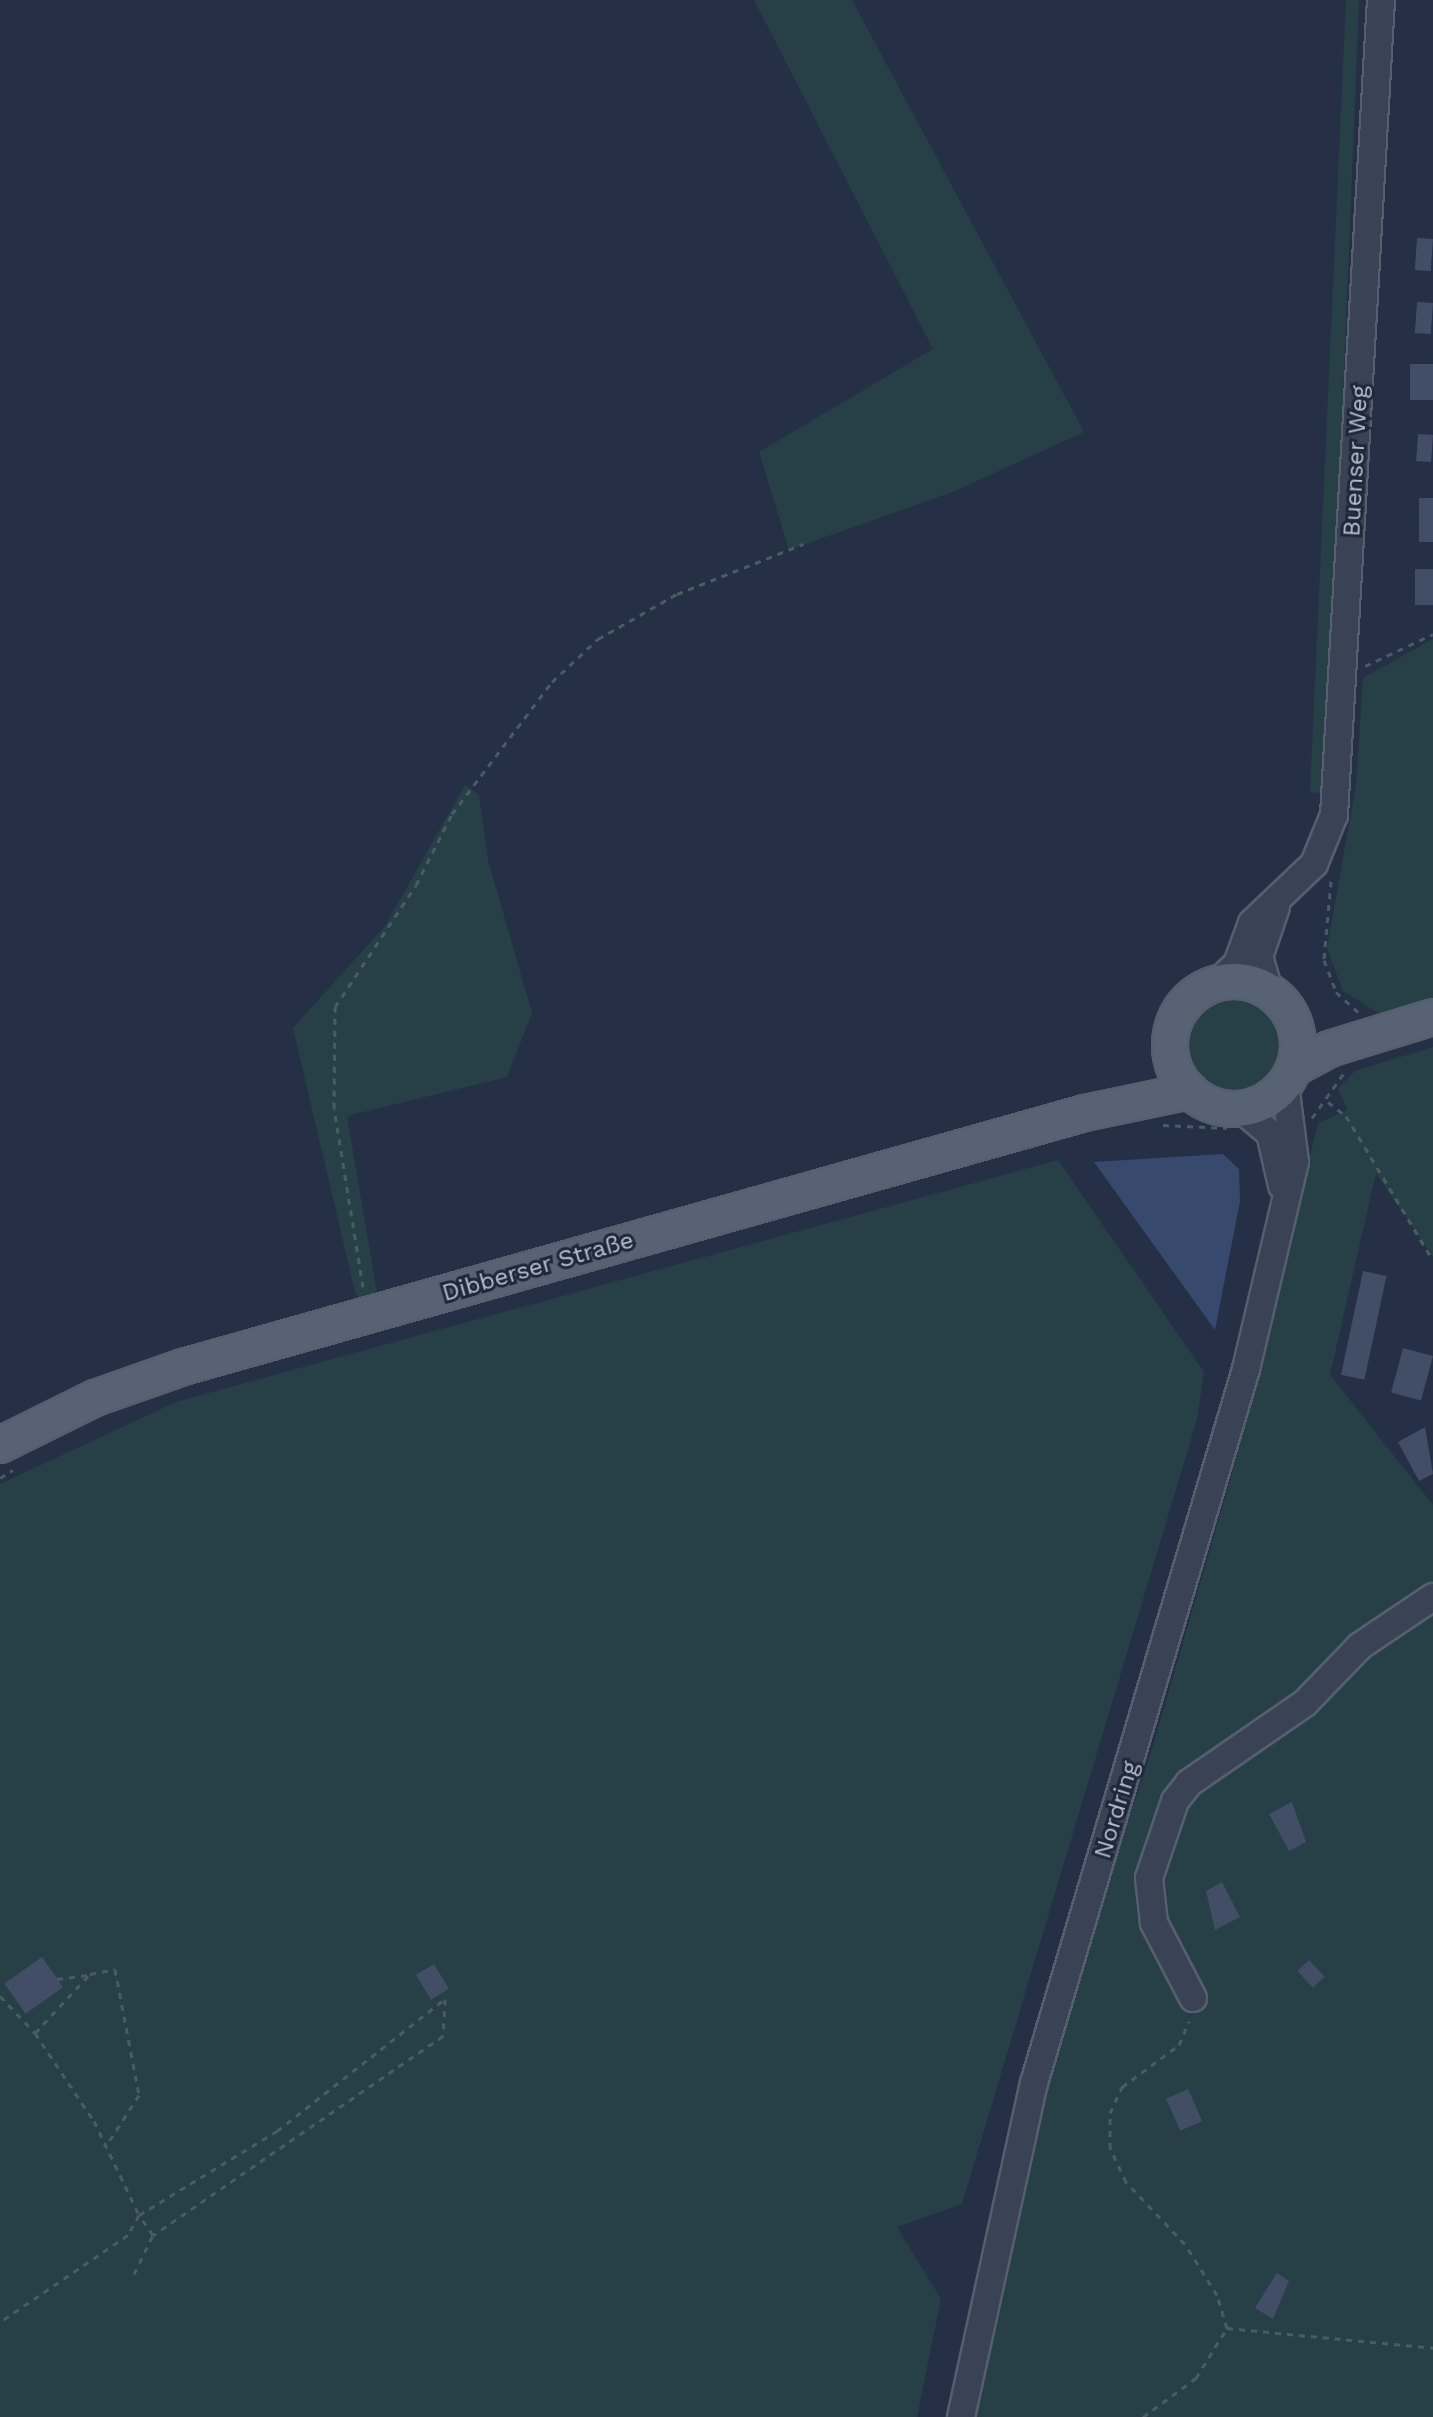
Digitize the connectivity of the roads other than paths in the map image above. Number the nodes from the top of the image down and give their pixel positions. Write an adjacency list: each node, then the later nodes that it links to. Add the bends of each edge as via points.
1 (1381, 0): 2 (street, Buenser Weg, via 1334,815 1314,864)
2 (1278, 904): 3 (street, Buenser Weg, via 1252,923 1237,964); 4 (street, Buenser Weg, via 1259,957)
3 (1217, 983): 4 (main road, via 1246,982); 8 (main road, via 1183,1007)
4 (1269, 991): 6 (main road)
5 (1433, 1017): 7 (main road)
6 (1293, 1020): 7 (main road, via 1328,1032); 9 (main road)
7 (1377, 1022): 9 (main road)
8 (1170, 1047): 10 (main road); 11 (main road, Dibberser Straße, via 1153,1073)
9 (1290, 1076): 12 (main road); 13 (street, Nordring, via 1296,1152)
10 (1190, 1091): 11 (main road, Dibberser Straße); 12 (main road)
11 (1085, 1113): 14 (main road, Dibberser Straße, via 367,1315 95,1398)
12 (1239, 1120): 13 (street, Nordring, via 1273,1140)
13 (1282, 1205): 17 (street, Nordring, via 1224,1458 1034,2083)
14 (0, 1445)
15 (1433, 1597): 16 (street, via 1360,1646 1305,1703 1189,1783 1175,1801 1149,1878 1154,1923)
16 (1193, 1998)
17 (961, 2417)

